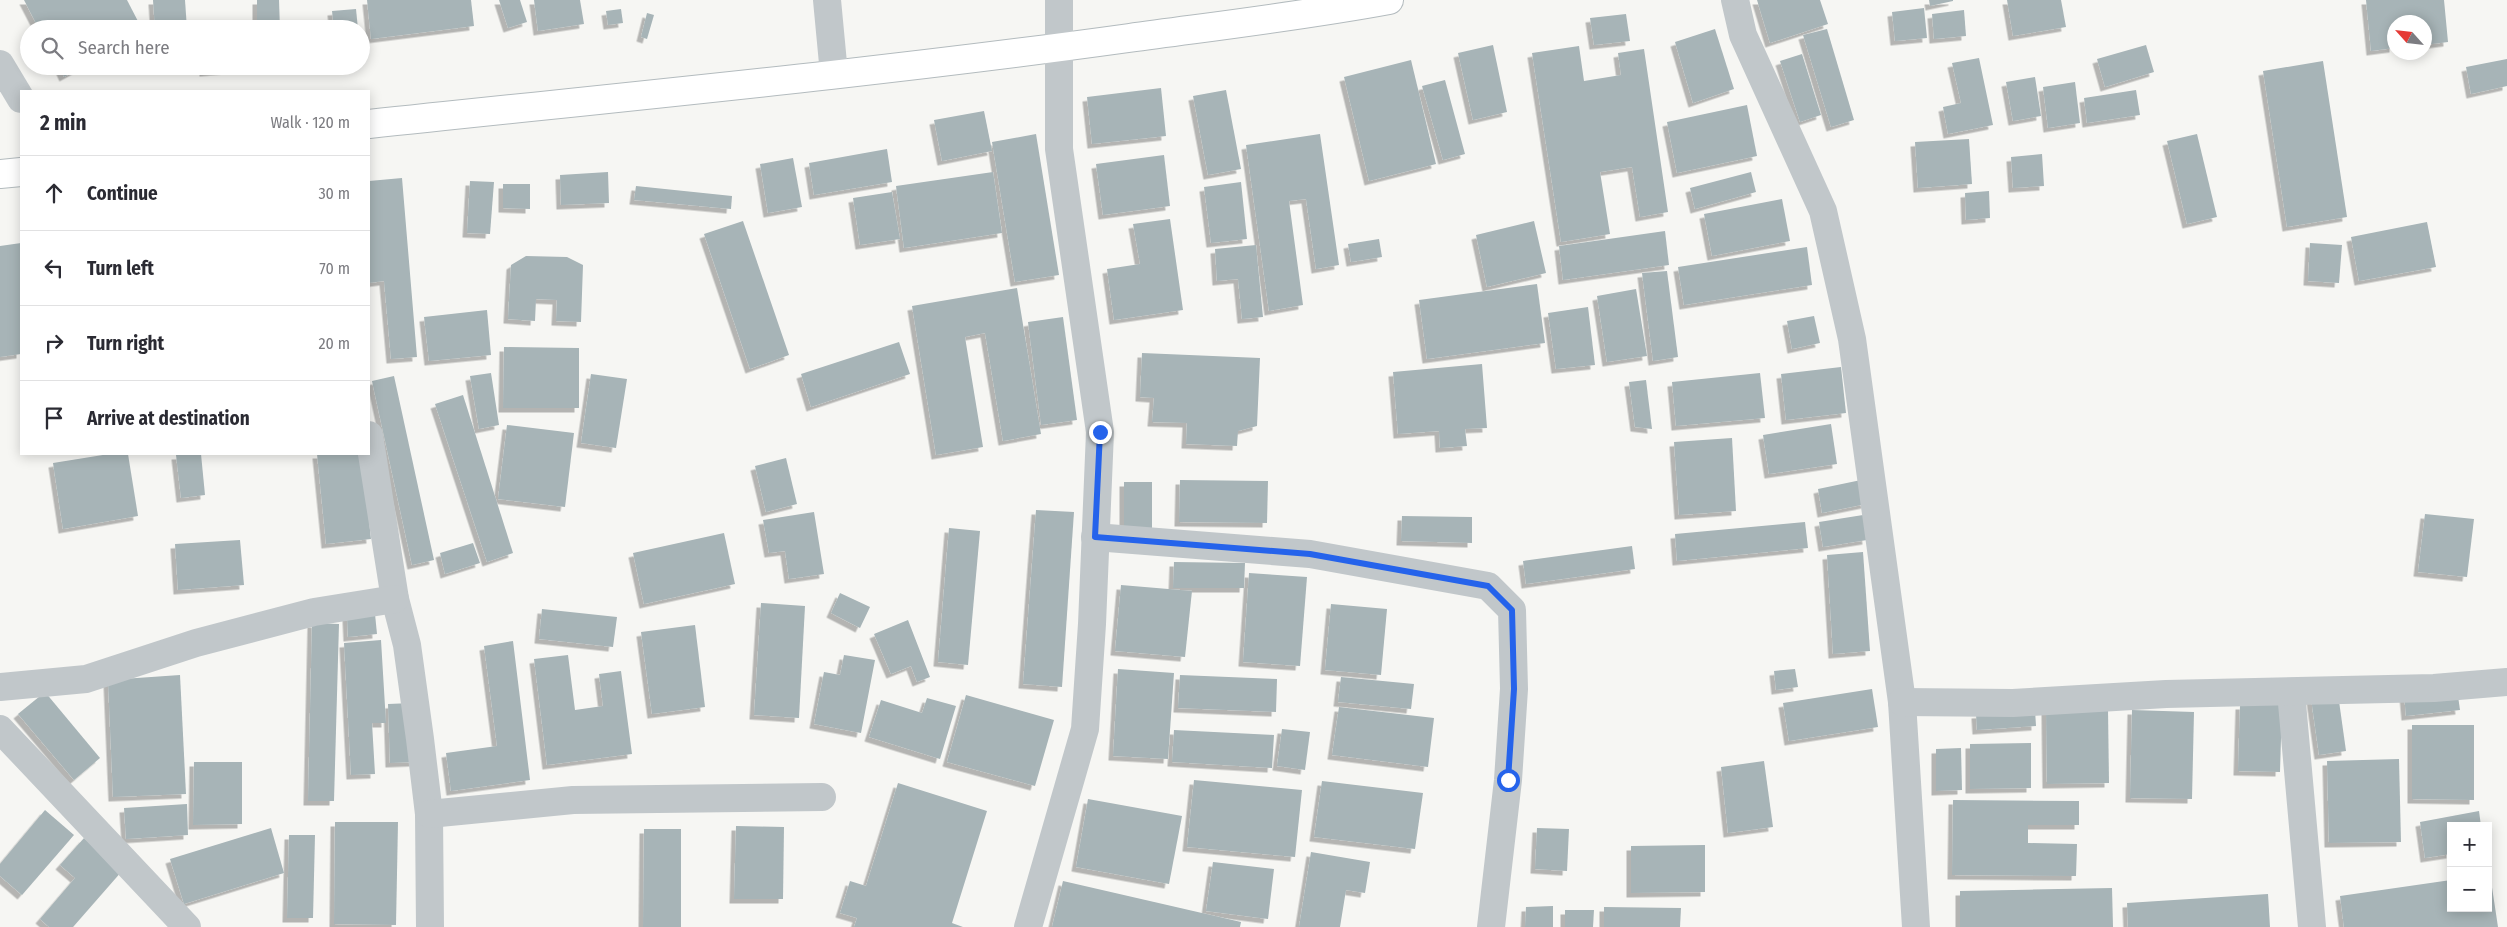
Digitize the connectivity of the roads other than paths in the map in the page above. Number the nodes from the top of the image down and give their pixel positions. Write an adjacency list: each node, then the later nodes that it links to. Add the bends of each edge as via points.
1 (828, 0): 7 (street)
2 (1059, 0): 5 (street)
3 (1389, 0): 5 (main road)
4 (1735, 0): 18 (street, via 1743,35 1823,211 1852,339)
5 (1059, 48): 7 (main road); 13 (street, via 1059,149 1100,432)
6 (0, 64): 8 (street)
7 (834, 74): 9 (main road)
8 (20, 97)
9 (370, 124)
10 (20, 172): 11 (main road)
11 (0, 174)
12 (370, 441): 14 (street)
13 (1095, 537): 24 (street, via 1085,729); 25 (street, via 1310,554 1488,586 1512,610 1514,689)
14 (395, 599): 16 (street, via 314,612 196,643 86,679); 21 (street, via 407,645)
15 (2507, 682): 17 (street, via 2434,688)
16 (0, 687)
17 (2291, 692): 18 (street, via 2166,694 2013,703); 27 (street)
18 (1902, 702): 26 (street)
19 (0, 729): 22 (street)
20 (822, 797): 21 (street, via 574,800)
21 (429, 814): 23 (street)
22 (187, 927)
23 (430, 927)
24 (1028, 927)
25 (1491, 927)
26 (1916, 927)
27 (2312, 927)

